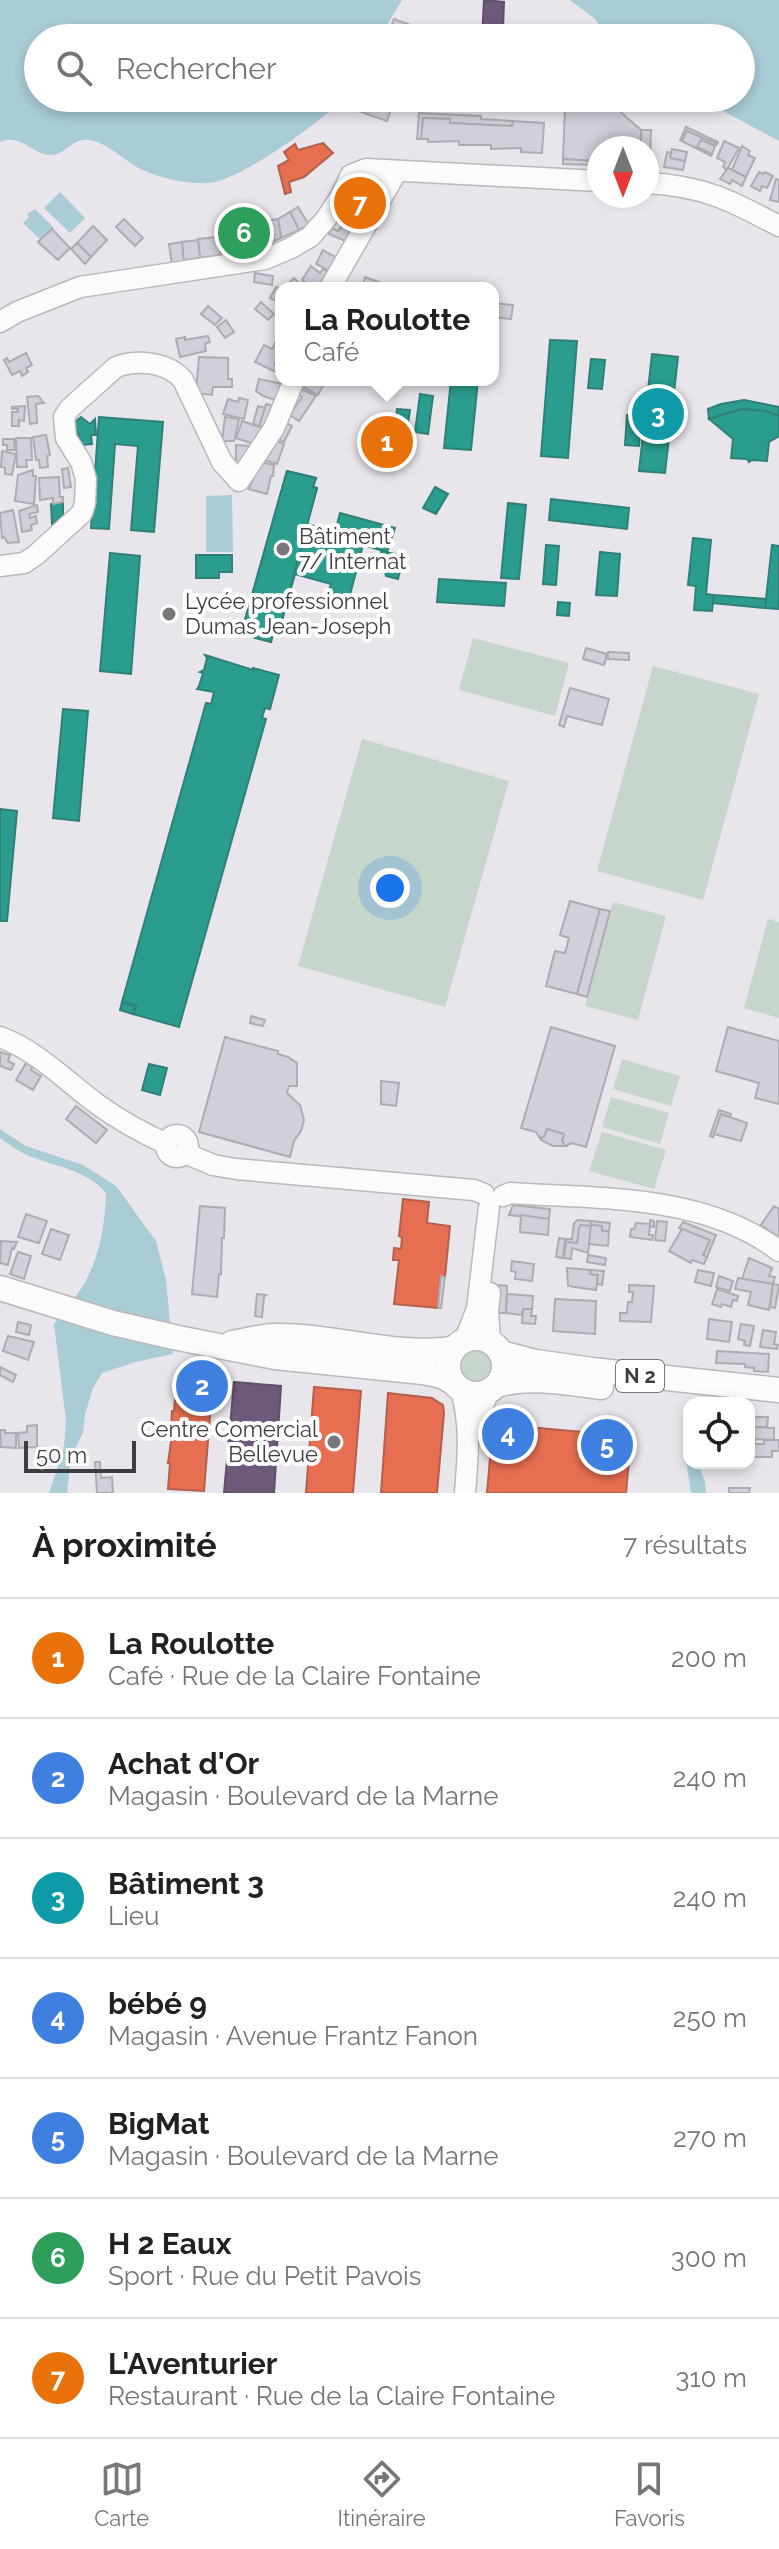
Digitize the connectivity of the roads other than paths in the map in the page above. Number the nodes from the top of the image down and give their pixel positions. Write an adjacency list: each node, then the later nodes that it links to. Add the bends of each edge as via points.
1 (397, 171): 2 (street); 5 (street); 6 (street, via 357,171 310,237 265,259 80,287)
2 (587, 180)
3 (659, 184): 4 (street, via 725,197)
4 (779, 226)
5 (333, 282)
6 (0, 322)
7 (292, 386): 8 (street, via 274,428 239,481 222,462 176,372 150,364 116,367 64,417 66,438 85,471 85,503 79,517 24,563)
8 (0, 566)
9 (0, 1037): 10 (street, via 139,1132 213,1165 474,1190)
10 (493, 1201): 11 (street, via 510,1193 661,1205 742,1227); 13 (street, via 477,1309); 15 (street, via 488,1310)
11 (779, 1251)
12 (0, 1288): 14 (main road, via 113,1323)
13 (459, 1344): 14 (main road, via 424,1353 271,1336); 15 (main road, via 474,1337); 16 (main road, via 448,1366)
14 (222, 1345): 16 (main road, via 275,1357 423,1372)
15 (496, 1347): 17 (main road, via 504,1370); 18 (main road, N 2, via 536,1362)
16 (458, 1386): 17 (main road, via 479,1394); 22 (street)
17 (493, 1388): 19 (main road, N 2, via 513,1380 534,1380); 22 (street)
18 (779, 1390)
19 (688, 1397)
20 (755, 1404): 21 (main road)
21 (779, 1406)
22 (470, 1440): 23 (street)
23 (465, 1493)

